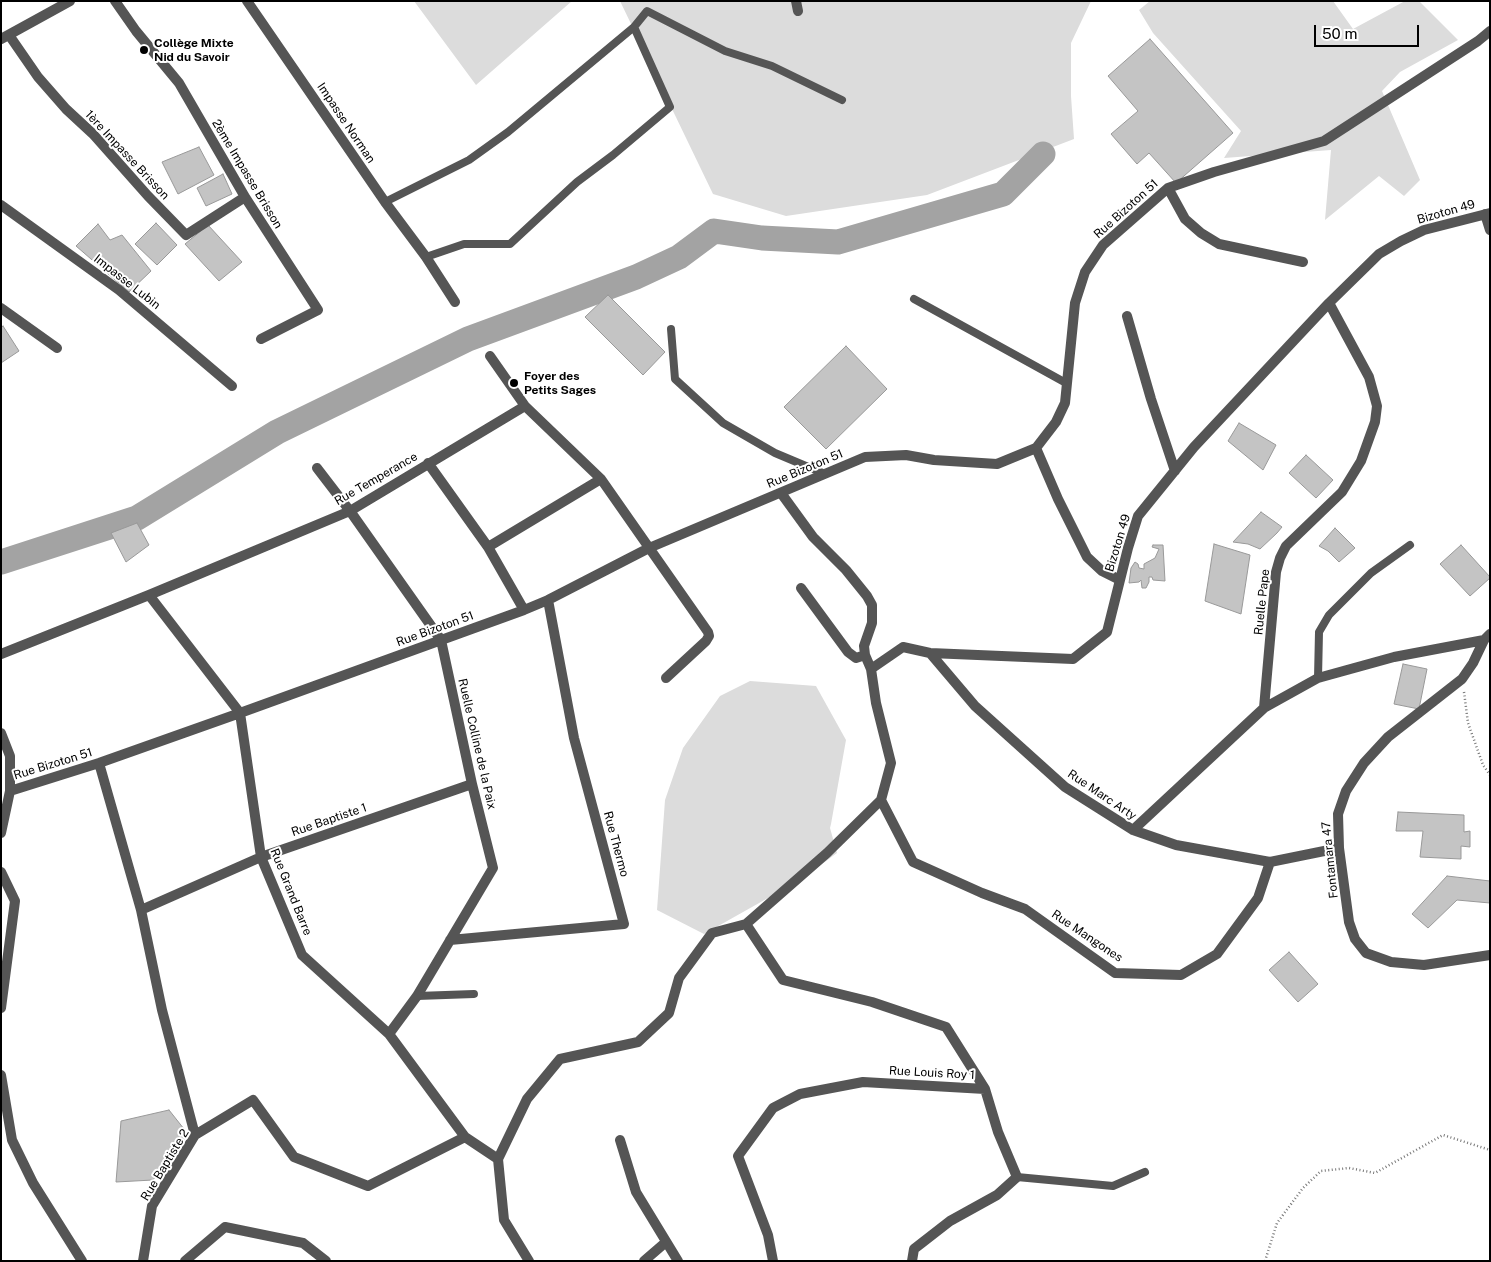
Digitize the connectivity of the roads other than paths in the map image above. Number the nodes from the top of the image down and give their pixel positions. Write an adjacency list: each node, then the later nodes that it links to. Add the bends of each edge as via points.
1 (70, 1): 6 (street)
2 (115, 1): 9 (street, 2ème Impasse Brisson, via 179,83)
3 (247, 1): 10 (street, Impasse Norman)
4 (634, 27): 7 (lane, via 647,11 725,51 772,66); 10 (lane, via 508,132 469,160); 14 (lane, via 670,107 577,182 510,244 464,244)
5 (1490, 31): 8 (street, Rue Bizoton 51, via 1324,141)
6 (5, 37): 9 (street, 1ère Impasse Brisson, via 66,109 186,235)
7 (842, 100)
8 (1168, 188): 15 (street, via 1185,219 1219,244); 25 (street, Rue Bizoton 51, via 1103,246 1085,272 1075,302)
9 (245, 197): 22 (street, 2ème Impasse Brisson, via 318,310)
10 (385, 202): 14 (street, Impasse Norman)
11 (1, 205): 26 (street, Impasse Lubin, via 119,290)
12 (1487, 214): 13 (street); 18 (street, Bizoton 49, via 1424,230 1401,241 1379,254)
13 (1490, 230)
14 (426, 257): 17 (street, Impasse Norman)
15 (1303, 262)
16 (914, 299): 25 (lane)
17 (455, 302)
18 (1329, 303): 31 (street, Bizoton 49); 52 (street, Ruelle Pape, via 1369,376 1377,406 1375,422 1361,461 1342,492 1286,546 1280,558)
19 (1, 308): 23 (street)
20 (1127, 316): 31 (street)
21 (671, 329): 32 (lane, via 675,379 723,422 775,453)
22 (261, 339)
23 (57, 348)
24 (490, 356): 27 (street)
25 (1066, 383): 28 (street, Rue Bizoton 51, via 1066,404)
26 (232, 386)
27 (525, 406): 29 (street, Rue Temperance); 33 (street)
28 (1036, 448): 32 (street, Rue Bizoton 51, via 996,464 906,455 866,456); 39 (street, via 1087,556 1102,571)
29 (428, 463): 35 (street, Rue Temperance); 37 (street)
30 (317, 468): 35 (street, Ruelle Colline de la Paix)
31 (1175, 471): 39 (street, Bizoton 49, via 1138,516)
32 (825, 474): 34 (street, Rue Bizoton 51)
33 (601, 479): 37 (street); 38 (street)
34 (781, 493): 38 (street, Rue Bizoton 51); 48 (street, via 813,537 846,570 872,605)
35 (350, 510): 41 (street, Rue Temperance); 45 (street, Ruelle Colline de la Paix)
36 (1410, 545): 51 (lane, via 1371,573 1329,616 1319,632)
37 (488, 547): 43 (street)
38 (649, 548): 42 (street, Rue Bizoton 51); 50 (street, via 709,636)
39 (1120, 580): 46 (street, Bizoton 49, via 1108,632 1072,660)
40 (801, 588): 48 (street, via 848,652 856,658)
41 (149, 595): 47 (street, Rue Temperance); 53 (street, Rue Grand Barre)
42 (548, 600): 43 (street, Rue Bizoton 51); 67 (street, Rue Thermo, via 574,738 624,924)
43 (524, 610): 45 (street, Rue Bizoton 51)
44 (1487, 637): 51 (street); 61 (street, Fontamara 47, via 1462,679 1388,737 1364,763 1346,791 1338,814)
45 (441, 640): 53 (street, Rue Bizoton 51); 56 (street, Ruelle Colline de la Paix)
46 (930, 652): 49 (street, Bizoton 49, via 903,647); 59 (street, Rue Marc Arty, via 975,706 1065,787)
47 (1, 654)
48 (865, 655): 49 (street)
49 (871, 669): 58 (street, via 890,763)
50 (666, 678)
51 (1318, 678): 52 (street)
52 (1264, 708): 59 (street)
53 (240, 713): 55 (street, Rue Bizoton 51); 62 (street, Rue Grand Barre)
54 (1, 732): 57 (street, via 10,756)
55 (99, 763): 57 (street, Rue Bizoton 51); 65 (street)
56 (472, 784): 62 (street, Rue Baptiste 1); 67 (street, Ruelle Colline de la Paix, via 493,868)
57 (10, 791): 60 (street, Rue Bizoton 51)
58 (881, 800): 63 (street, Rue Mangones, via 913,862 1025,909 1115,973 1181,974 1217,954 1258,898); 66 (street, via 827,853)
59 (1133, 830): 63 (street, Rue Marc Arty, via 1176,845)
60 (1, 833)
61 (1339, 848): 63 (street, Rue Marc Arty); 68 (street, Fontamara 47, via 1349,922 1355,939 1366,953 1391,962 1424,965)
62 (261, 857): 65 (street, Rue Baptiste 1); 72 (street, Rue Grand Barre, via 302,955)
63 (1270, 862)
64 (1, 872): 71 (street, via 15,901)
65 (141, 910): 75 (street, via 162,1010)
66 (746, 924): 74 (street, Rue Louis Roy 1, via 784,980 872,1002 946,1028); 78 (street, via 712,933 679,978 669,1013 638,1042 560,1059 528,1099)
67 (450, 940): 70 (street, Ruelle Colline de la Paix)
68 (1490, 955)
69 (474, 994): 70 (lane)
70 (417, 996): 72 (street, Ruelle Colline de la Paix)
71 (1, 1008)
72 (389, 1034): 76 (street, Rue Grand Barre)
73 (1, 1075): 82 (street, via 12,1140 33,1183)
74 (985, 1089): 80 (street); 89 (street, Rue Louis Roy 1, via 863,1082 800,1094 773,1108 738,1156 768,1235)
75 (195, 1135): 76 (street, Rue Baptiste 2, via 253,1100 294,1157 368,1186); 83 (street, Rue Baptiste 2, via 152,1206)
76 (464, 1138): 78 (street)
77 (620, 1140): 81 (street, via 636,1192)
78 (498, 1159): 86 (street, via 504,1220)
79 (1145, 1172): 80 (lane, via 1113,1186)
80 (1017, 1177): 90 (street, via 997,1195 950,1221 914,1249)
81 (666, 1242): 87 (street); 88 (street)
82 (82, 1261)
83 (143, 1261)
84 (186, 1261): 85 (street, via 225,1227 303,1243)
85 (326, 1261)
86 (529, 1261)
87 (644, 1261)
88 (678, 1261)
89 (773, 1261)
90 (912, 1261)

